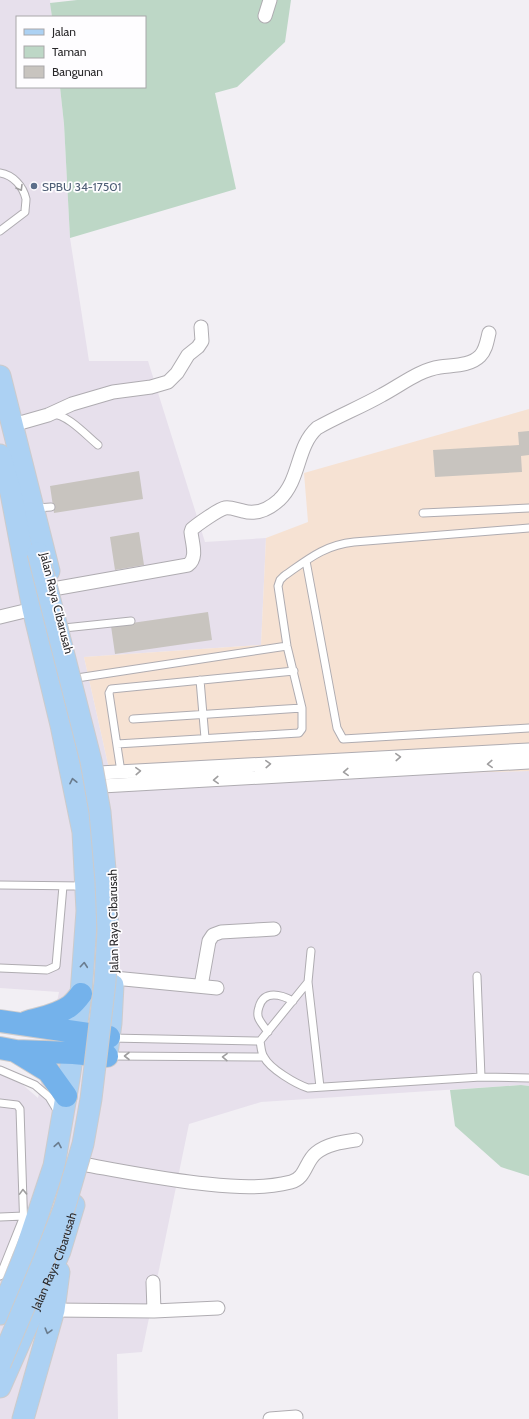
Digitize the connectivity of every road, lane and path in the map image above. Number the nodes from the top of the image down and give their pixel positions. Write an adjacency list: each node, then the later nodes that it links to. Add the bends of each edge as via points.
1 (270, 0): 2 (street)
2 (265, 16)
3 (0, 173): 4 (lane, one-way to 4, via 8,174 20,185 26,200 25,212)
4 (0, 231)
5 (201, 327): 8 (street, via 202,341 168,382 113,392 72,404)
6 (488, 333): 19 (street, via 486,349 474,361 425,371 317,428 309,435 291,486 279,500 257,512 222,508 192,529 194,557 188,565)
7 (0, 376): 9 (main road, Jalan Raya Cibarusah)
8 (48, 415): 9 (street); 10 (lane, via 57,414 64,417)
9 (13, 425): 11 (main road, Jalan Raya Cibarusah)
10 (98, 444)
11 (19, 447): 17 (main road, Jalan Raya Cibarusah, via 16,464); 19 (main road, Jalan Raya Cibarusah, via 42,508)
12 (0, 455): 13 (main road, Jalan Raya Cibarusah)
13 (11, 493): 17 (main road, Jalan Raya Cibarusah); 20 (main road, Jalan Raya Cibarusah)
14 (529, 508): 15 (lane)
15 (423, 513)
16 (529, 528): 18 (lane, via 345,543 329,547)
17 (35, 554): 78 (main road, Jalan Raya Cibarusah, via 86,779 94,830 101,950 95,1014 76,1133 48,1230); 79 (main road, Jalan Raya Cibarusah, bridge, via 91,761 100,812 108,931 103,1010 83,1144 64,1209)
18 (306, 561): 24 (lane, via 284,576 278,586); 31 (lane, via 337,728 343,739)
19 (53, 588): 23 (main road, Jalan Raya Cibarusah)
20 (33, 609): 21 (street); 40 (main road, Jalan Raya Cibarusah, one-way to 20, via 83,832)
21 (0, 617)
22 (131, 621): 23 (lane)
23 (64, 628): 26 (main road, Jalan Raya Cibarusah)
24 (287, 646): 25 (lane); 26 (lane)
25 (294, 671): 27 (lane); 28 (lane)
26 (76, 678): 37 (main road, Jalan Raya Cibarusah)
27 (200, 680): 29 (lane); 33 (lane, via 110,690)
28 (302, 708): 29 (lane); 32 (lane, via 302,729 299,733)
29 (204, 714): 30 (lane); 32 (lane)
30 (133, 719)
31 (529, 728)
32 (205, 738): 33 (lane)
33 (117, 744): 36 (lane)
34 (529, 750): 36 (street, one-way to 34)
35 (529, 762): 37 (street, one-way to 37)
36 (121, 772): 37 (street)
37 (101, 780): 45 (main road, Jalan Raya Cibarusah, via 109,828 115,899)
38 (0, 885): 39 (lane)
39 (63, 886): 40 (lane); 43 (lane, via 56,966 47,970)
40 (86, 886): 49 (main road, Jalan Raya Cibarusah, one-way to 40, via 87,912)
41 (274, 929): 47 (street, via 221,932 213,936 209,941)
42 (311, 951): 46 (lane)
43 (0, 968)
44 (478, 976): 59 (lane)
45 (114, 978): 47 (street); 54 (main road, Jalan Raya Cibarusah)
46 (308, 982): 50 (lane); 62 (lane)
47 (201, 986): 48 (street)
48 (217, 988)
49 (81, 994): 51 (highway, via 66,1009); 53 (main road, Jalan Raya Cibarusah)
50 (293, 1002): 52 (lane); 52 (lane, via 277,995 262,1001 258,1018)
51 (10, 1022): 53 (highway)
52 (268, 1032): 55 (lane)
53 (75, 1035): 54 (highway); 56 (highway); 63 (main road, Jalan Raya Cibarusah)
54 (109, 1039): 55 (lane); 57 (lane, one-way to 54); 61 (main road, Jalan Raya Cibarusah)
55 (260, 1042): 57 (lane)
56 (6, 1051): 63 (highway, via 48,1071)
57 (264, 1057): 62 (lane, via 292,1082 308,1088)
58 (0, 1070): 65 (lane, via 43,1091)
59 (480, 1077): 60 (lane); 62 (lane)
60 (529, 1078)
61 (103, 1086): 63 (main road, via 97,1077 88,1073 78,1074); 67 (main road, Jalan Raya Cibarusah)
62 (320, 1087)
63 (68, 1088): 65 (main road, Jalan Raya Cibarusah)
64 (0, 1103): 68 (lane, one-way to 64, via 19,1107)
65 (62, 1119): 71 (main road, Jalan Raya Cibarusah, one-way to 65, via 54,1166)
66 (356, 1140): 67 (street, via 333,1144 318,1152 301,1177 292,1182 253,1187 176,1181)
67 (87, 1166): 70 (main road, Jalan Raya Cibarusah)
68 (24, 1216): 69 (lane); 71 (lane); 72 (lane)
69 (0, 1217)
70 (60, 1251): 75 (main road); 80 (main road, Jalan Raya Cibarusah)
71 (23, 1259): 77 (main road, Jalan Raya Cibarusah)
72 (0, 1276)
73 (153, 1282): 76 (street)
74 (218, 1308): 76 (street)
75 (54, 1310): 76 (street); 82 (main road, one-way to 82)
76 (154, 1311)
77 (0, 1314)
78 (0, 1347)
79 (0, 1364)
80 (0, 1387)
81 (296, 1417): 83 (street)
82 (23, 1419)
83 (270, 1419)

